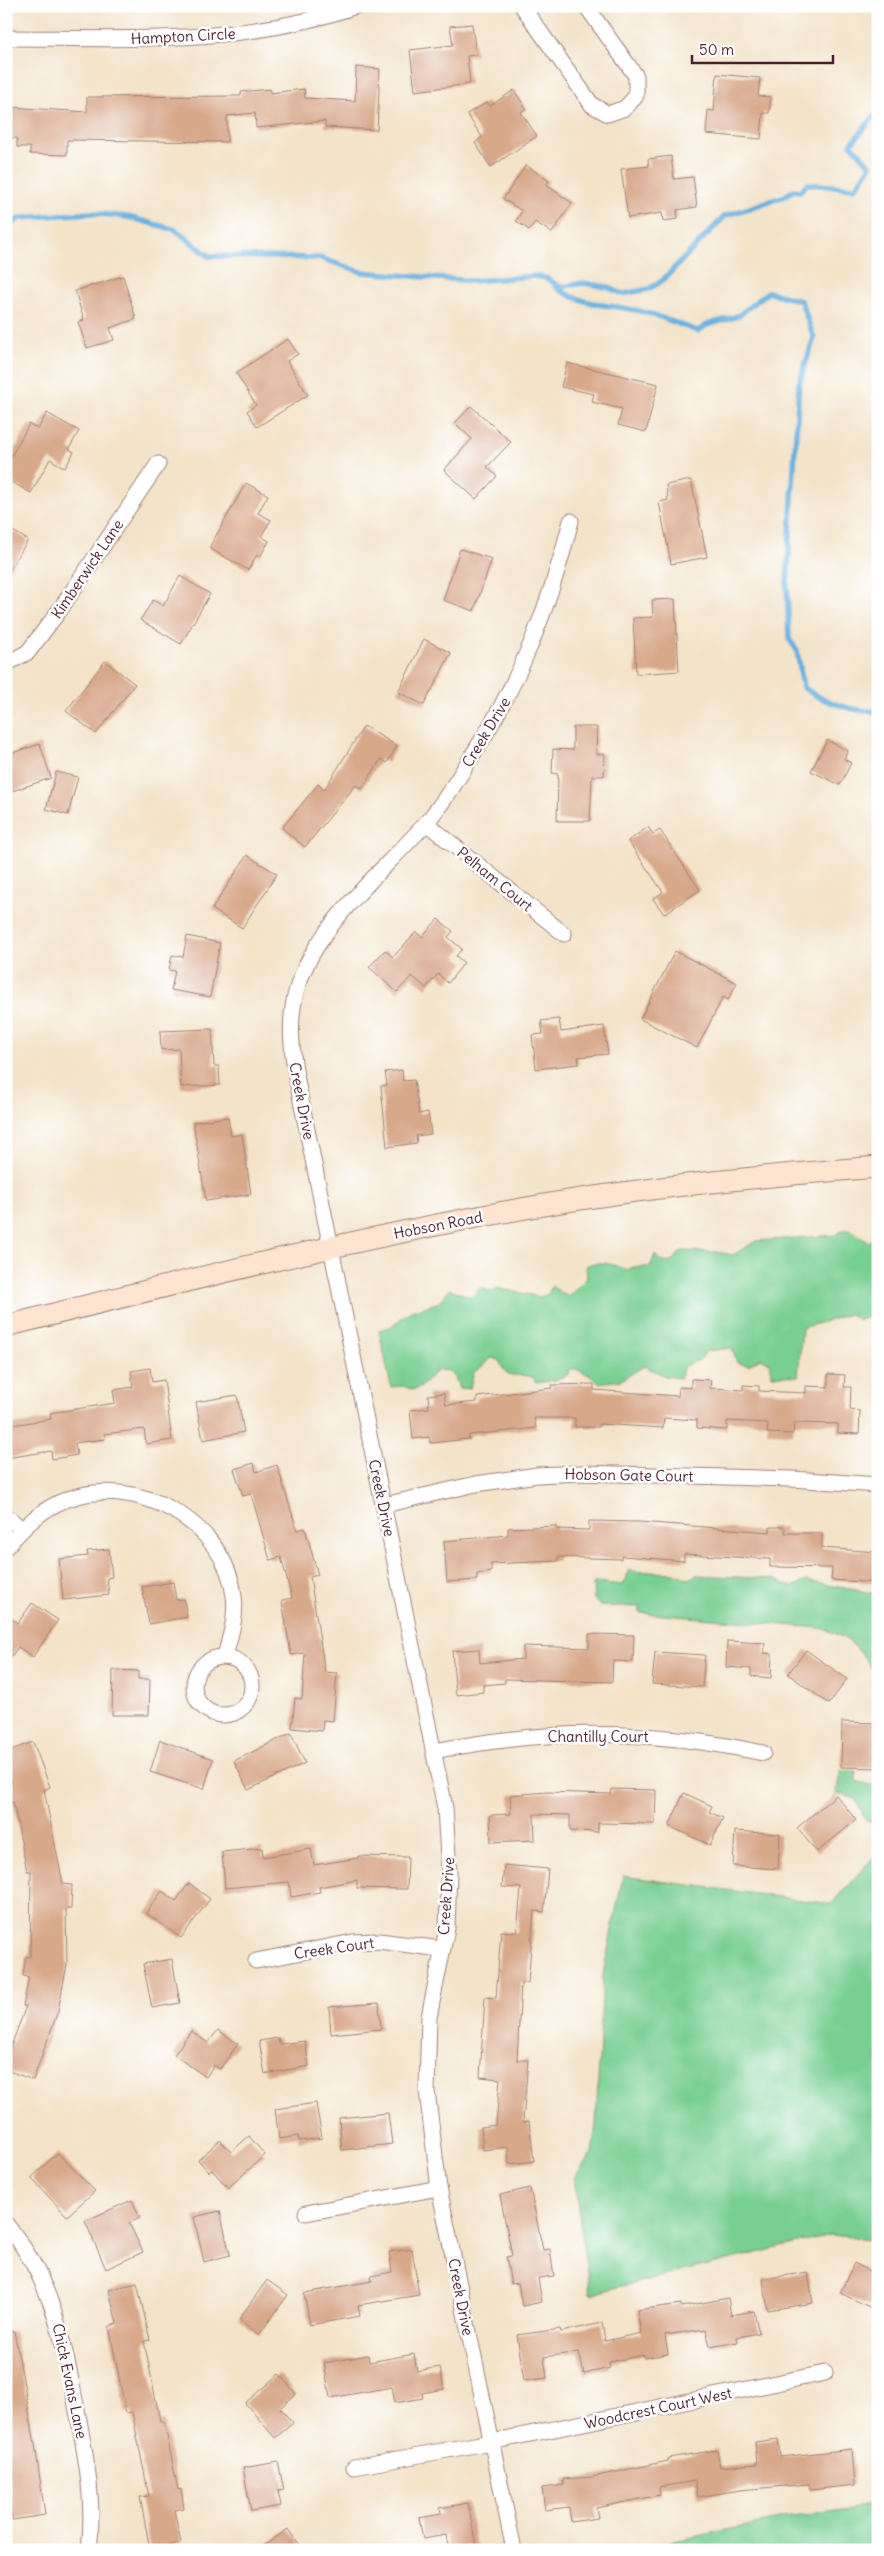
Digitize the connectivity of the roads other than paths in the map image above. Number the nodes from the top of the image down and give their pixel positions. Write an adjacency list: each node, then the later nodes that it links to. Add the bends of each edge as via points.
1 (356, 6): 4 (street, Hampton Circle, via 288,25 236,34 172,38)
2 (522, 6): 3 (street, via 592,105 608,114 625,108 636,96 636,76)
3 (586, 6)
4 (6, 38)
5 (158, 464): 7 (street, Kimberwick Lane, via 28,652)
6 (571, 521): 8 (street, Creek Drive, via 549,602 524,664 490,728)
7 (6, 664)
8 (426, 823): 9 (street, Pelham Court); 11 (street, Creek Drive, via 318,944 304,969 294,1001 292,1053)
9 (564, 934)
10 (878, 1167): 11 (main road, Hobson Road, via 737,1179 554,1204)
11 (330, 1247): 12 (main road, Hobson Road); 14 (street, Creek Drive)
12 (6, 1326)
13 (878, 1485): 14 (street, Hobson Gate Court, via 582,1472 476,1484)
14 (384, 1505): 19 (street, Creek Drive)
15 (6, 1516): 16 (street)
16 (22, 1529): 17 (street); 18 (street, via 52,1506 93,1493 133,1494 172,1509 208,1537 229,1575 235,1608)
17 (6, 1547)
18 (225, 1656)
19 (434, 1751): 20 (street, Chantilly Court, via 578,1733 630,1733); 21 (street, Creek Drive, via 448,1844 447,1928)
20 (763, 1753)
21 (441, 1949): 22 (street, Creek Court, via 379,1941 353,1942); 23 (street, Creek Drive, via 429,2017 426,2062)
22 (256, 1961)
23 (439, 2188): 24 (street); 27 (street, Creek Drive)
24 (306, 2213)
25 (6, 2224): 29 (street, Chick Evans Lane, via 41,2278 57,2316 89,2471 92,2501)
26 (825, 2373): 27 (street, Woodcrest Court West)
27 (491, 2442): 28 (street, Woodcrest Court West); 30 (street, Creek Drive)
28 (354, 2467)
29 (89, 2550)
30 (514, 2550)

